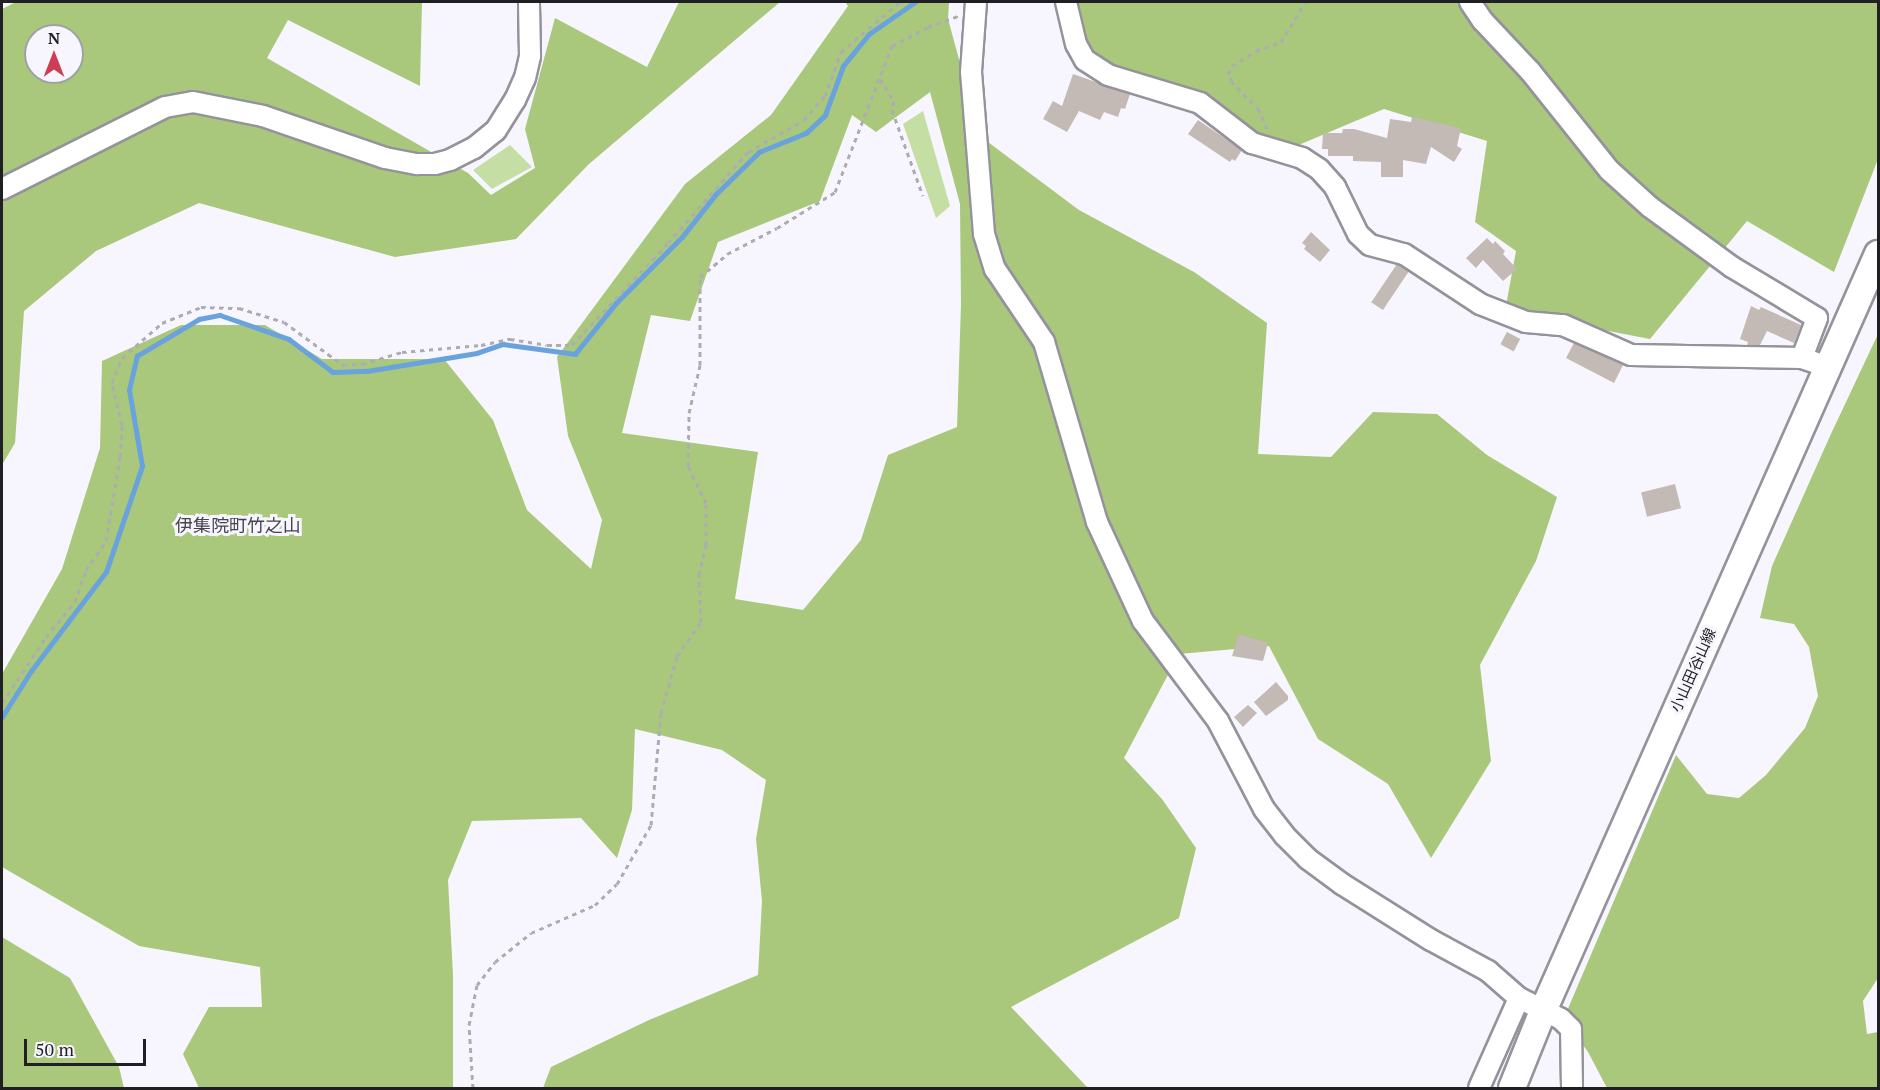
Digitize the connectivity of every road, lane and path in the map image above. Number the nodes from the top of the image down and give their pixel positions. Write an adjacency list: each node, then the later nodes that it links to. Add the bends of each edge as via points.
1 (530, 2): 9 (street, via 530,56 515,100 496,130 474,148 450,160 417,165 385,158 263,116 193,102 165,107)
2 (900, 2): 14 (path, via 841,52 825,96 804,120 748,152 572,345 510,339 402,352 362,364 343,365 284,322 239,308 201,307 162,323 122,358 112,383 122,424 106,541 86,570 75,603 46,637)
3 (1066, 2): 8 (street, via 1076,44 1085,60 1108,75 1200,103 1252,143)
4 (1305, 2): 8 (path, via 1281,42 1256,51 1232,66 1228,74 1259,110)
5 (1470, 2): 12 (street, via 1609,170 1650,207 1732,267 1817,318)
6 (975, 6): 7 (path, via 892,46); 15 (street, via 970,72 984,234 995,269 1044,342 1097,522 1143,621 1218,721 1264,809 1284,835 1342,884 1488,971)
7 (880, 79): 10 (path, via 894,101 892,110); 17 (path, via 835,192 727,254 700,277 700,365 689,413 688,466 706,503 706,545 699,576 701,622 677,656 660,713 651,825 617,884 595,905 531,933 495,962 477,985 469,1025)
8 (1276, 150): 12 (street, via 1302,158 1319,169 1335,187 1358,234 1371,245 1404,254 1480,304 1526,322 1563,325 1631,355)
9 (2, 189)
10 (923, 196)
11 (1878, 254): 13 (main road, 小山田谷山線)
12 (1802, 358): 13 (street)
13 (1828, 367): 16 (main road, 小山田谷山線)
14 (2, 703)
15 (1519, 998): 16 (street); 18 (street)
16 (1543, 1011): 19 (main road, 小山田谷山線); 20 (street, via 1561,1019 1571,1029)
17 (473, 1089)
18 (1479, 1089)
19 (1512, 1089)
20 (1572, 1089)

